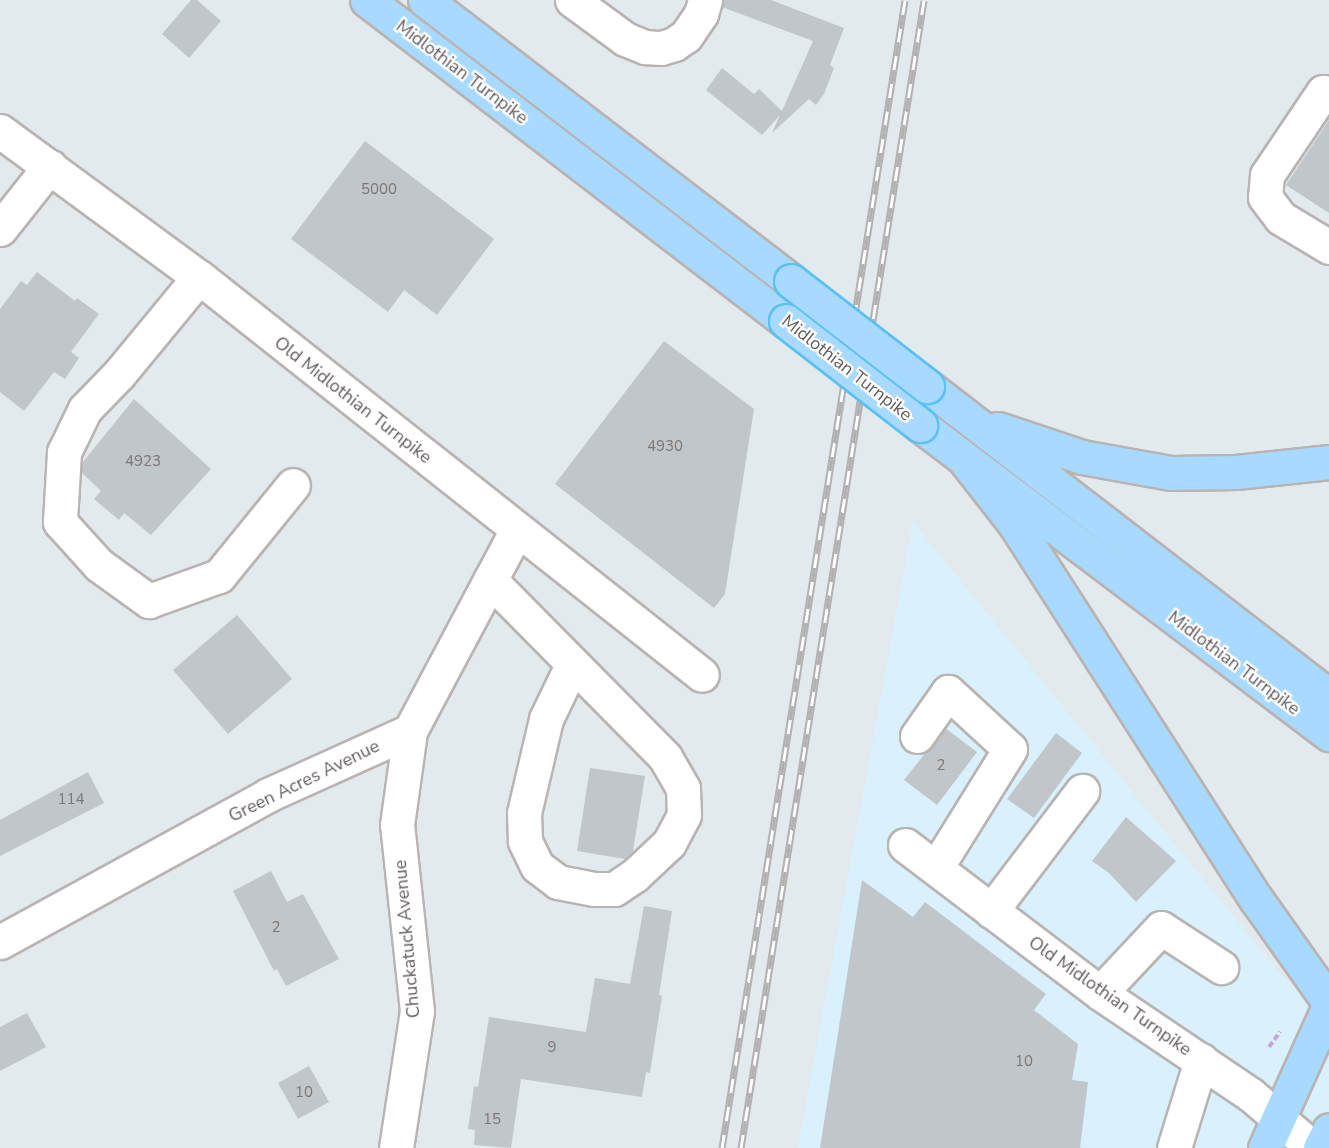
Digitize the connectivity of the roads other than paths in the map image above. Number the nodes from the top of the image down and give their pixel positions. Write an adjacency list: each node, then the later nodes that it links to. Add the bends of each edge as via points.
1 (367, 0): 12 (main road, Midlothian Turnpike, bridge)
2 (424, 0): 11 (main road, Midlothian Turnpike, bridge)
3 (572, 0): 4 (street, via 624,39 661,48 686,36)
4 (705, 0)
5 (1329, 93): 9 (street, via 1323,93 1267,175 1265,197 1281,218)
6 (0, 130): 7 (street, Old Midlothian Turnpike)
7 (50, 166): 8 (street); 10 (street, Old Midlothian Turnpike)
8 (0, 229)
9 (1329, 247)
10 (199, 278): 14 (street, via 85,409 64,452 60,522 99,566 149,601 219,576); 15 (street, Old Midlothian Turnpike)
11 (974, 421): 13 (main road, via 1082,457 1171,473 1236,472); 19 (main road, Midlothian Turnpike)
12 (965, 460): 21 (main road, Midlothian Turnpike); 30 (main road, via 1015,524 1256,899)
13 (1329, 462)
14 (293, 485)
15 (517, 530): 16 (street); 18 (street, Old Midlothian Turnpike)
16 (490, 580): 17 (street); 20 (street)
17 (572, 665): 17 (street, via 665,757 683,788 684,815 669,843 614,889 558,882 537,866 525,841 524,813 546,719)
18 (702, 675)
19 (1329, 696)
20 (410, 730): 27 (street, Green Acres Avenue, via 267,795); 35 (street, Chuckatuck Avenue, via 398,825 417,1011)
21 (1329, 734)
22 (917, 736): 25 (street, via 948,692 1010,749)
23 (1082, 791): 26 (street)
24 (905, 845): 25 (street, Old Midlothian Turnpike)
25 (936, 868): 26 (street, Old Midlothian Turnpike)
26 (991, 910): 29 (street, Old Midlothian Turnpike)
27 (0, 942)
28 (1221, 967): 29 (street, via 1161,928)
29 (1100, 993): 32 (street, Old Midlothian Turnpike)
30 (1329, 1002)
31 (1329, 1006): 33 (main road)
32 (1201, 1060): 33 (street, Old Midlothian Turnpike); 36 (street)
33 (1278, 1119): 37 (main road); 38 (street, Old Midlothian Turnpike)
34 (1329, 1130): 39 (main road)
35 (396, 1148)
36 (1174, 1148)
37 (1265, 1148)
38 (1313, 1148)
39 (1320, 1148)

